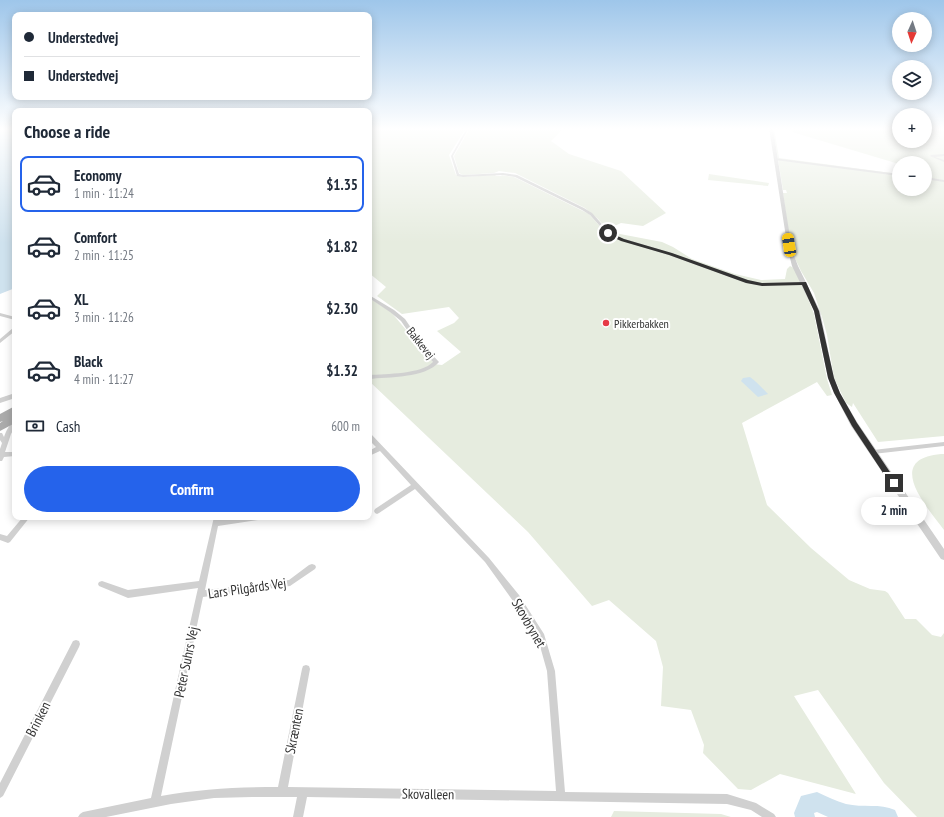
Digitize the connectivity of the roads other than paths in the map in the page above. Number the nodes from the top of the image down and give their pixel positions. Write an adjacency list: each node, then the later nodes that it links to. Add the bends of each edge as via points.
1 (455, 166): 7 (street, via 458,174 463,176 509,174 583,209 608,233 622,240 670,254 747,282)
2 (776, 166): 7 (street, via 790,250)
3 (830, 166): 4 (street)
4 (892, 174)
5 (932, 179): 6 (street)
6 (944, 181)
7 (804, 283): 27 (street, via 817,311 831,378 851,418)
8 (372, 298): 13 (street, Bakkevej, via 403,320 420,345 436,362 431,368 404,374)
9 (0, 314): 10 (street)
10 (12, 318)
11 (12, 331): 12 (street)
12 (0, 341)
13 (372, 376)
14 (12, 396): 15 (street)
15 (0, 401)
16 (12, 411): 17 (main road)
17 (0, 418)
18 (12, 420): 20 (main road)
19 (12, 427): 23 (street)
20 (0, 428)
21 (0, 435): 23 (street)
22 (372, 439): 25 (street, Skovbrynet)
23 (5, 444): 28 (street)
24 (944, 444): 27 (street)
25 (380, 448): 26 (street); 30 (street, Skovbrynet)
26 (372, 452)
27 (873, 452): 35 (street)
28 (1, 453): 29 (street)
29 (12, 454)
30 (416, 485): 31 (street); 45 (street, Skovbrynet, via 487,560 541,637 551,671)
31 (377, 511)
32 (25, 520): 34 (street, via 8,540)
33 (216, 520): 38 (street, Peter Suhrs Vej)
34 (0, 537)
35 (944, 556)
36 (312, 567): 39 (street, Lars Pilgårds Vej, via 290,583)
37 (102, 584): 38 (street, via 128,594)
38 (202, 584): 39 (street, Peter Suhrs Vej)
39 (201, 594): 46 (street, Peter Suhrs Vej)
40 (76, 644): 44 (street, Brinken)
41 (306, 669): 42 (street, Skrænten)
42 (282, 792): 43 (street, Skovalleen); 46 (street, Skovalleen, via 201,794)
43 (302, 792): 45 (street, Skovalleen); 48 (street)
44 (0, 793)
45 (561, 796): 49 (street, Skovalleen, via 727,799 753,806)
46 (154, 802): 47 (street, Skovalleen)
47 (83, 817)
48 (298, 817)
49 (771, 817)

